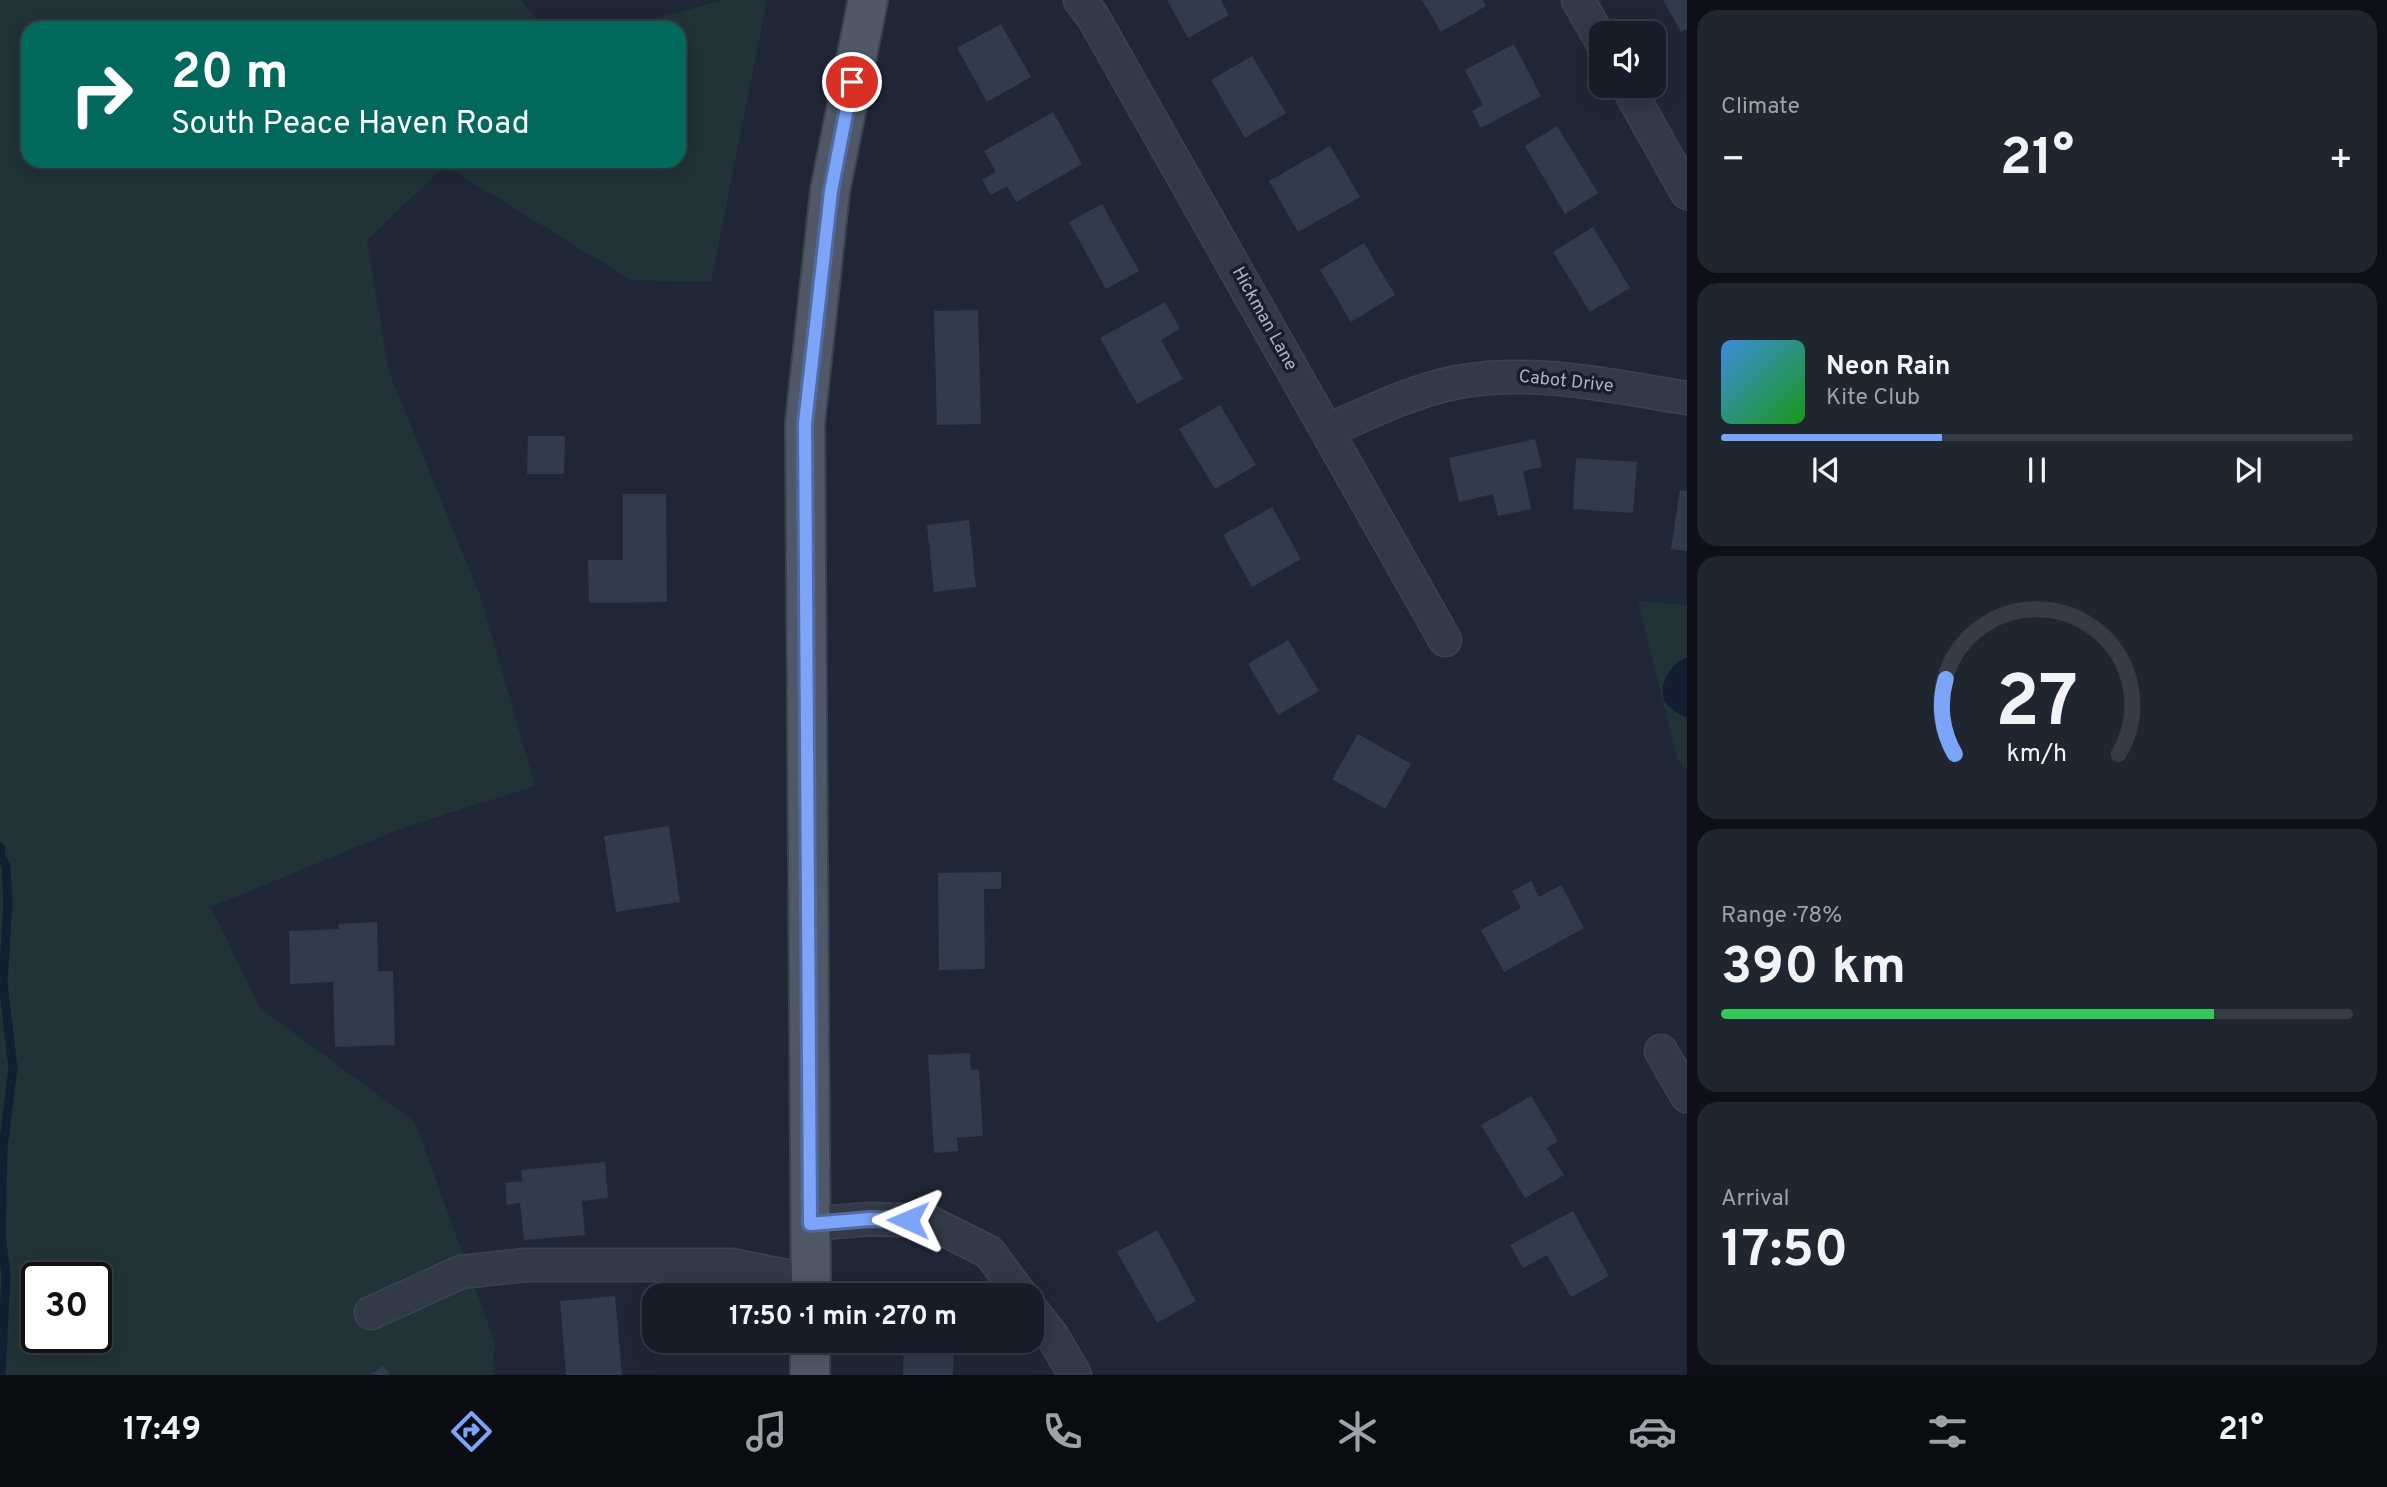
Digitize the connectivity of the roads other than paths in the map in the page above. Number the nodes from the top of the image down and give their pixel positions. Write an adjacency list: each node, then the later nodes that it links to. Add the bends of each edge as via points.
1 (868, 0): 12 (main road, via 831,191 805,423)
2 (1080, 0): 8 (street, Hickman Lane)
3 (1578, 0): 4 (street)
4 (1590, 21)
5 (1634, 98): 6 (street)
6 (1687, 192)
7 (1687, 398): 8 (street, Cabot Drive, via 1553,378 1505,377 1410,395)
8 (1327, 431): 9 (street, Hickman Lane)
9 (1445, 640)
10 (1661, 1051): 11 (street)
11 (1687, 1096)
12 (810, 1224): 14 (main road); 15 (street, via 927,1220 989,1252)
13 (794, 1283): 16 (street, via 731,1265 526,1265 461,1272)
14 (811, 1283)
15 (1012, 1283)
16 (371, 1312)
17 (1044, 1325): 20 (street)
18 (810, 1353): 19 (main road)
19 (810, 1375)
20 (1075, 1375)

